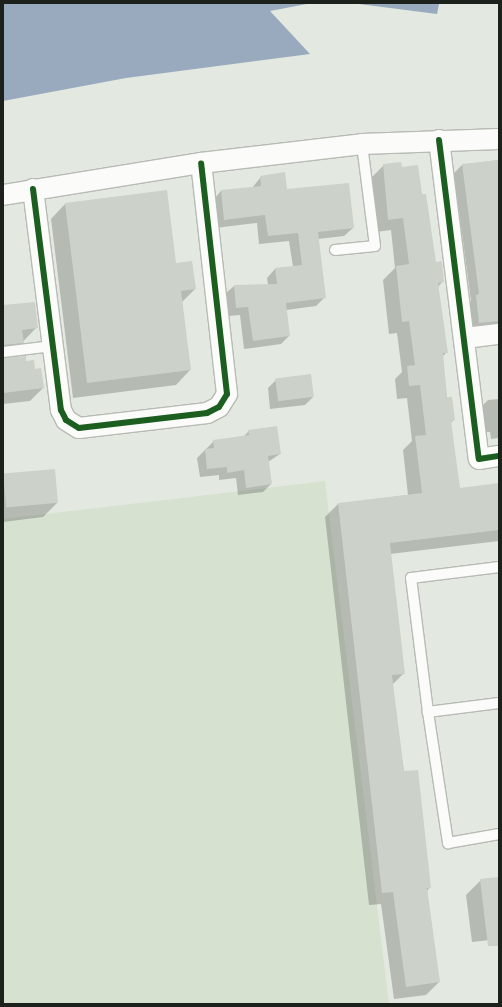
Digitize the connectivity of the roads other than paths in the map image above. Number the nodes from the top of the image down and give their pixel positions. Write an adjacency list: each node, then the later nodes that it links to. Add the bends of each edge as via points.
1 (499, 139): 2 (street)
2 (439, 140): 3 (street); 9 (street)
3 (362, 144): 4 (street); 7 (lane, via 375,246)
4 (201, 163): 5 (street); 10 (street, via 227,394 219,407 207,413 78,428 66,420 61,410)
5 (33, 189): 6 (street); 10 (street)
6 (3, 195)
7 (335, 250)
8 (499, 334): 9 (street)
9 (465, 338): 12 (street, via 480,459)
10 (53, 346): 11 (lane)
11 (3, 352)
12 (499, 456)
13 (499, 567): 15 (lane, via 411,578)
14 (499, 703): 15 (lane)
15 (428, 712): 16 (lane, via 448,842)
16 (499, 834)

